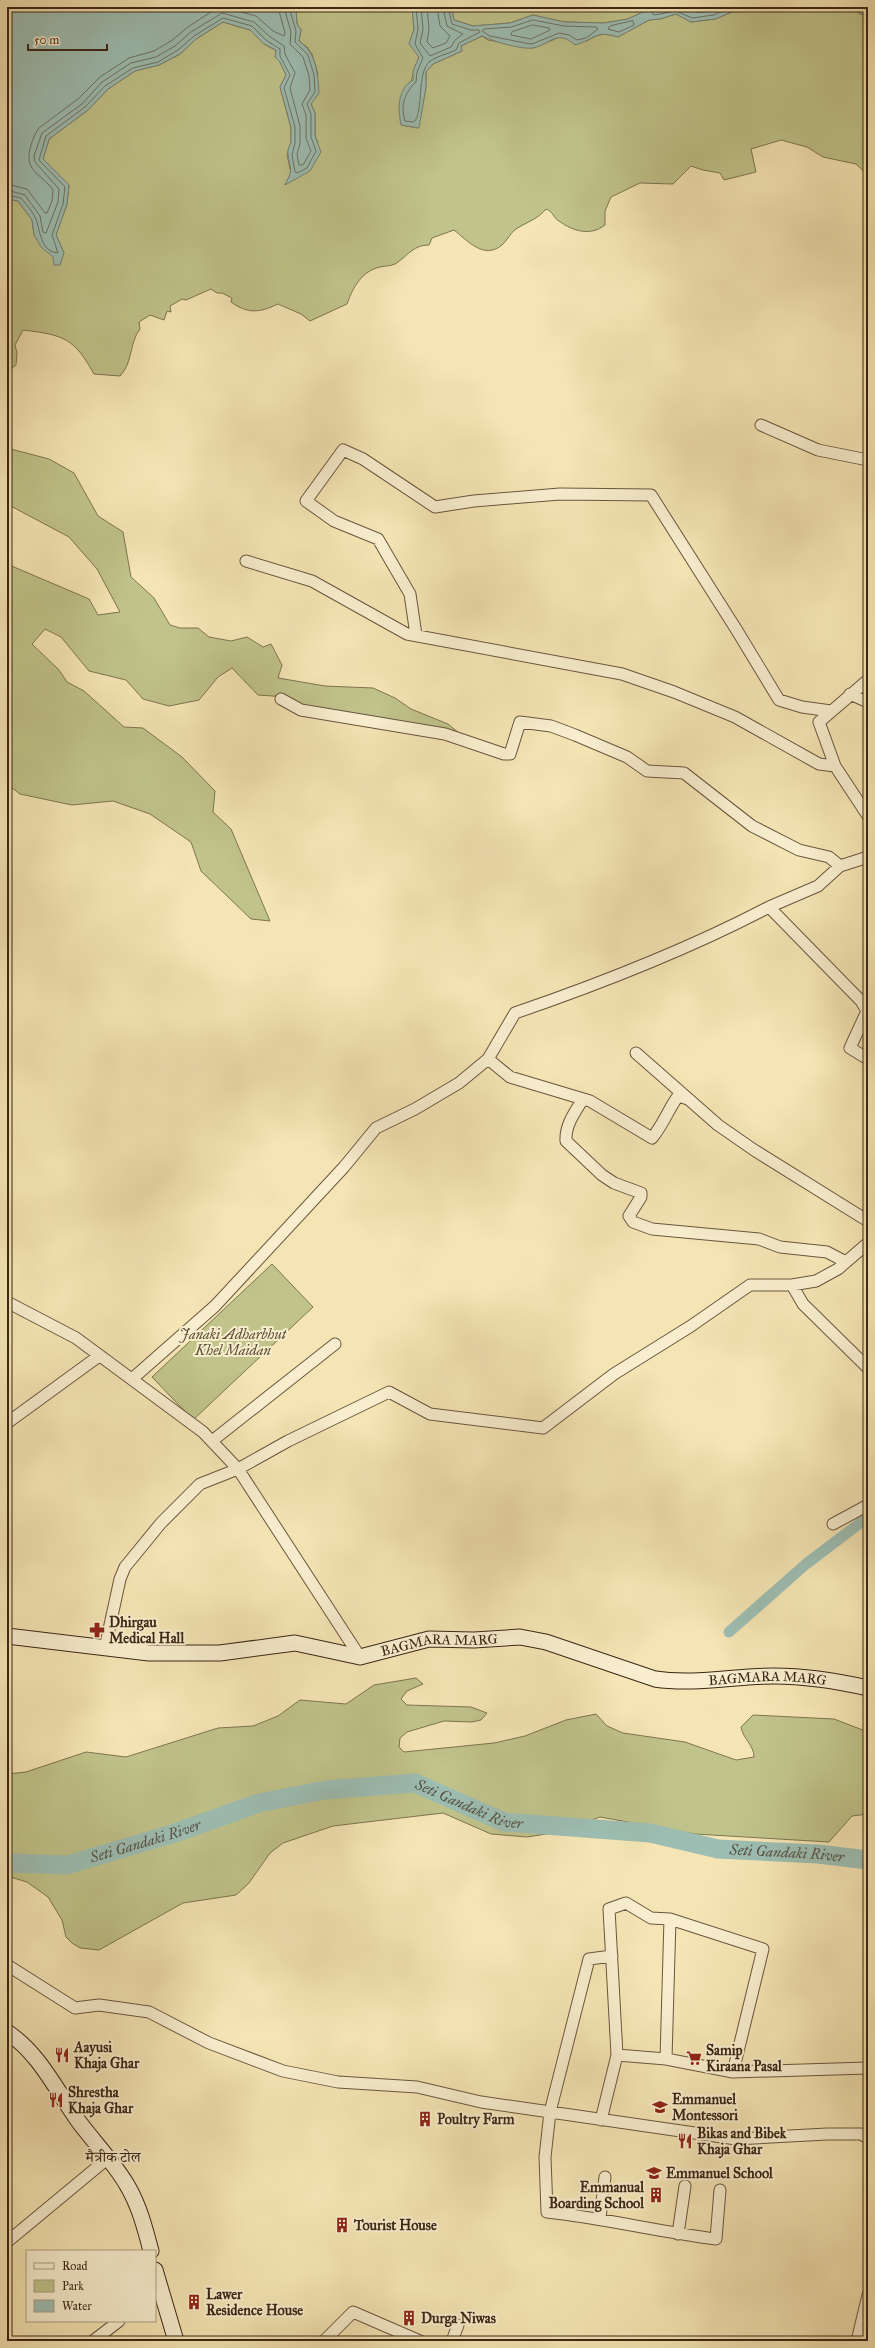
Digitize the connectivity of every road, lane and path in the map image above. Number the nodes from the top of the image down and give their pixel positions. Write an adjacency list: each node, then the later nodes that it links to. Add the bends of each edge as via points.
1 (761, 425): 2 (street, via 818,450)
2 (868, 460)
3 (246, 561): 4 (street, via 312,581 407,634)
4 (416, 635): 9 (street, via 410,594 378,539 334,520 306,501 343,450 362,459 435,507 560,494 651,495 779,700 802,707); 10 (street, via 622,674 735,717 819,764)
5 (868, 680): 6 (street)
6 (850, 694): 8 (street); 9 (street)
7 (281, 699): 13 (street, via 301,710 445,734 504,754 510,754 520,722 551,726 627,757 647,771 684,773 752,826 799,850 829,857)
8 (868, 702)
9 (831, 711): 10 (street, via 820,722)
10 (835, 766): 11 (street)
11 (868, 816)
12 (868, 857): 13 (street)
13 (840, 866): 14 (street, via 818,886)
14 (769, 907): 16 (street, via 667,957 515,1013); 17 (street, via 861,1001 867,1011 850,1048)
15 (636, 1053): 19 (street)
16 (488, 1059): 18 (street, via 510,1076); 28 (street, via 458,1083 376,1128 344,1167 215,1306)
17 (868, 1059)
18 (583, 1099): 19 (street, via 652,1138 678,1096); 22 (street, via 572,1118 566,1133 566,1141 602,1175 614,1183 641,1193 629,1216 633,1222 652,1229 759,1239 780,1247 826,1252)
19 (688, 1099): 20 (street, via 718,1126)
20 (868, 1221)
21 (868, 1243): 22 (street)
22 (846, 1262): 23 (street, via 816,1282)
23 (792, 1285): 27 (street, via 803,1304); 31 (street, via 750,1285 614,1374 543,1428 430,1414 389,1392)
24 (7, 1302): 26 (street, via 76,1338)
25 (335, 1344): 30 (street)
26 (99, 1356): 28 (street); 29 (street)
27 (868, 1368)
28 (132, 1379): 30 (street)
29 (7, 1423)
30 (212, 1441): 31 (street)
31 (238, 1469): 35 (street, via 200,1484 161,1524 125,1567); 36 (street)
32 (868, 1504): 33 (street)
33 (833, 1524)
34 (7, 1636): 35 (main road, BAGMARA MARG)
35 (104, 1648): 36 (main road, BAGMARA MARG, via 149,1653 220,1653 295,1643)
36 (360, 1657): 37 (main road, BAGMARA MARG, via 429,1639 520,1637 546,1642 655,1679 674,1682 775,1676 839,1681)
37 (868, 1688)
38 (670, 1919): 39 (street, via 651,1918 626,1903 610,1909); 43 (street); 45 (street, via 763,1948)
39 (612, 1956): 42 (street); 46 (street, via 589,1959)
40 (7, 1965): 46 (street, via 75,2008 99,2005 149,2012 210,2043 283,2071 338,2082 417,2087 481,2102)
41 (7, 2032): 49 (main road, via 20,2040 36,2057)
42 (617, 2055): 43 (street); 47 (street)
43 (666, 2059): 45 (street)
44 (868, 2068): 45 (street)
45 (733, 2072)
46 (550, 2112): 47 (street); 53 (street, via 545,2157 547,2212)
47 (602, 2120): 48 (street, via 736,2139 827,2134 861,2134)
48 (868, 2138)
49 (107, 2159): 55 (street); 56 (main road, via 127,2184 138,2208)
50 (605, 2177): 53 (street)
51 (685, 2186): 54 (street)
52 (720, 2190): 54 (street, via 716,2239)
53 (600, 2218): 54 (street)
54 (678, 2234)
55 (7, 2242)
56 (150, 2250)
57 (156, 2278): 58 (main road)
58 (158, 2293): 63 (main road)
59 (868, 2295): 67 (street)
60 (118, 2322): 62 (street)
61 (458, 2324): 66 (street)
62 (93, 2341)
63 (176, 2341)
64 (324, 2341): 65 (street, via 353,2312)
65 (420, 2341)
66 (452, 2341)
67 (857, 2341)

